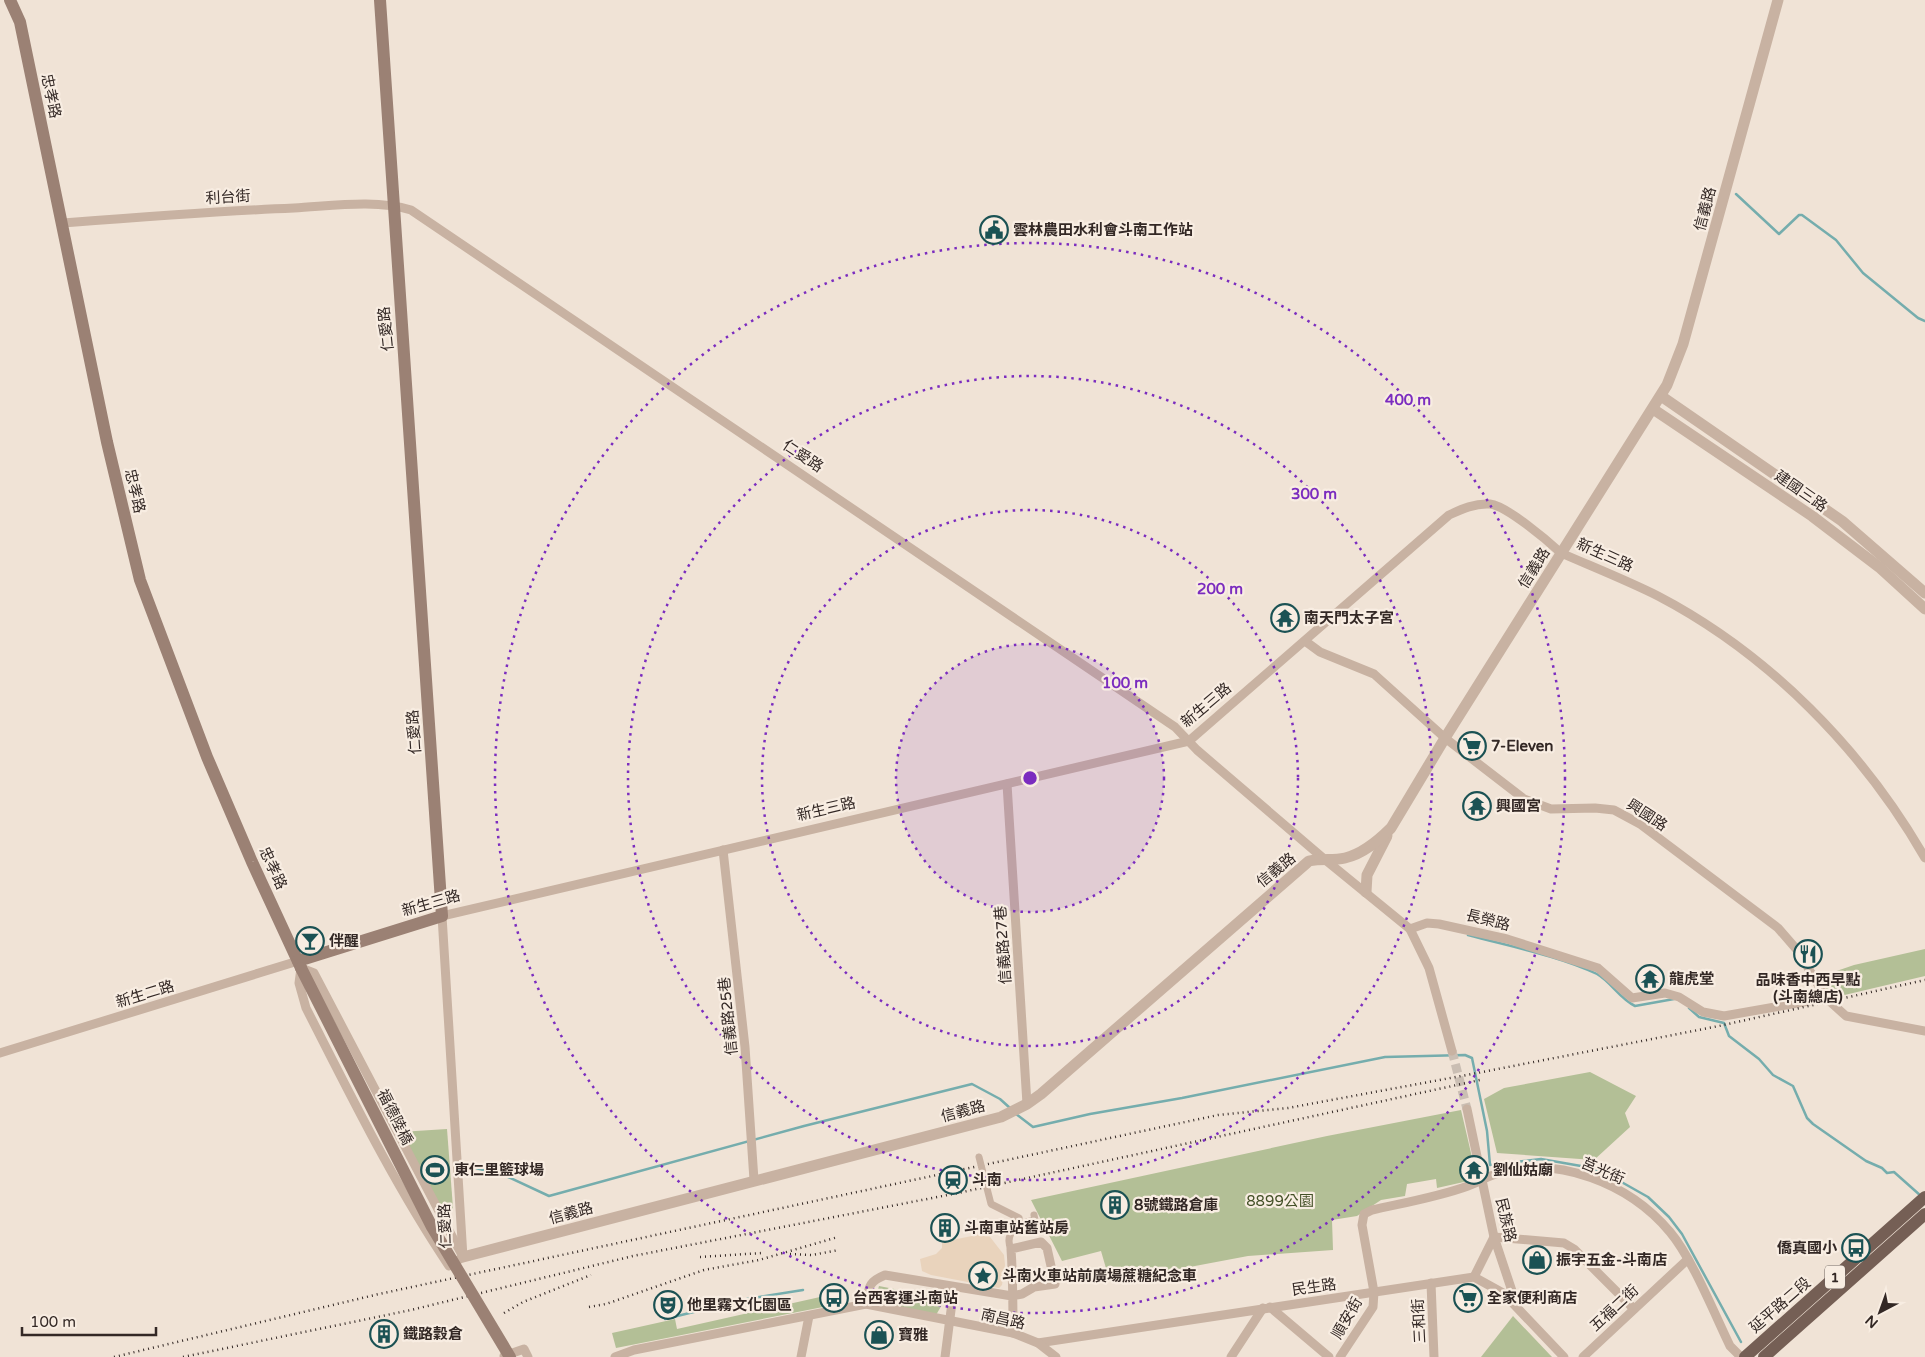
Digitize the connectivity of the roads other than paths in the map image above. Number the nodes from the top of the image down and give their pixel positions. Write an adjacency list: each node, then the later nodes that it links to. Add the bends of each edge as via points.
1 (10, 0): 5 (main road, 忠孝路, via 20,22)
2 (380, 0): 4 (main road, 仁愛路)
3 (1778, 0): 6 (street, 信義路, via 1683,344)
4 (394, 205): 5 (street, 利台街, via 230,210); 13 (street, 仁愛路, via 411,210 1175,727); 20 (main road, 仁愛路)
5 (63, 223): 22 (main road, 忠孝路, via 107,442 140,580 207,757)
6 (1661, 396): 7 (street, 信義路); 9 (street, 建國三路, via 1842,521)
7 (1653, 409): 8 (street, 信義路); 10 (street, 建國三路, via 1812,516 1879,567)
8 (1561, 553): 11 (street, 新生三路, via 1501,508 1491,504 1468,506 1449,515); 12 (street, 信義路); 18 (street, 新生三路, via 1659,597 1773,673 1821,719 1873,778)
9 (1925, 593)
10 (1925, 609)
11 (1305, 641): 12 (street, 興國路, via 1320,652 1374,674); 13 (street, 新生三路)
12 (1445, 738): 15 (street, 信義路); 23 (street, 興國路, via 1485,771 1534,804 1563,810 1614,810 1640,824 1778,928 1798,951)
13 (1189, 741): 14 (street, 新生三路); 17 (street)
14 (1007, 784): 16 (street, 新生三路); 27 (street, 信義路27巷)
15 (1391, 828): 17 (street, 信義路, via 1357,854 1346,858); 19 (street, via 1367,876)
16 (723, 850): 20 (street, 新生三路); 31 (street, 信義路25巷, via 745,1047)
17 (1323, 858): 19 (street); 27 (street, 信義路, via 1310,861 1261,901)
18 (1925, 858)
19 (1366, 892): 21 (street)
20 (442, 916): 22 (main road, 新生三路); 38 (street, 仁愛路)
21 (1410, 929): 23 (street, 長榮路, via 1427,923 1440,924 1507,939 1598,968 1632,998 1665,993 1679,997 1703,1012 1724,1016); 25 (street, via 1429,968)
22 (299, 964): 26 (street, 新生二路); 38 (street, 忠孝路, via 318,979); 38 (street, 忠孝路, via 298,983 306,1008 382,1156 419,1222 449,1266); 54 (main road, 福德陸橋, bridge, via 432,1227)
23 (1826, 998): 24 (street, 興國路, via 1846,1016)
24 (1925, 1031)
25 (1452, 1051)
26 (0, 1053)
27 (1027, 1104): 31 (street, 信義路, via 1001,1117)
28 (1466, 1109): 30 (street, 民族路)
29 (979, 1157): 35 (street, bridge, via 991,1204)
30 (1483, 1179): 36 (street, 民族路); 39 (street, 莒光街, via 1496,1173 1535,1168 1564,1170 1600,1181 1646,1207 1671,1232); 43 (street, 莒光街, via 1364,1214 1362,1225)
31 (754, 1180): 38 (street, 信義路)
32 (1925, 1197): 66 (main road, 延平路二段 / 1)
33 (1925, 1214): 67 (main road, 延平路二段 / 1)
34 (1034, 1215): 37 (street, via 1035,1220 1022,1222 1010,1234)
35 (1019, 1218)
36 (1494, 1238): 40 (street); 46 (street, 民族路); 48 (street, via 1564,1243)
37 (1011, 1249): 44 (street); 44 (street, via 1041,1242 1047,1248 1055,1284 1034,1287)
38 (463, 1257)
39 (1688, 1260): 48 (street, 五福二街); 66 (street, 莒光街, via 1730,1346)
40 (1474, 1277): 41 (street, 民生路); 46 (street, via 1503,1293)
41 (1430, 1283): 43 (street, 民生路); 63 (street, 三和街)
42 (954, 1287): 44 (street); 45 (street, via 885,1275 870,1284); 50 (street)
43 (1374, 1292): 47 (street, 民生路); 62 (street, 順安街, via 1373,1307)
44 (1012, 1296): 51 (street)
45 (866, 1304): 49 (street, 南昌路); 50 (street, 南昌路)
46 (1517, 1306): 64 (street)
47 (1266, 1307): 52 (street, 民生路); 60 (street); 61 (street)
48 (1634, 1309): 65 (street, 五福二街)
49 (809, 1316): 56 (street, 南昌路, via 634,1350); 57 (street)
50 (950, 1322): 51 (street, 南昌路); 58 (street)
51 (1013, 1333): 52 (street, 南昌路)
52 (1038, 1343): 59 (street, 南昌路)
53 (503, 1357): 55 (street, via 524,1350)
54 (510, 1357)
55 (528, 1357)
56 (615, 1357)
57 (802, 1357)
58 (945, 1357)
59 (1056, 1357)
60 (1231, 1357)
61 (1329, 1357)
62 (1340, 1357)
63 (1434, 1357)
64 (1564, 1357)
65 (1583, 1357)
66 (1743, 1357)
67 (1764, 1357)

